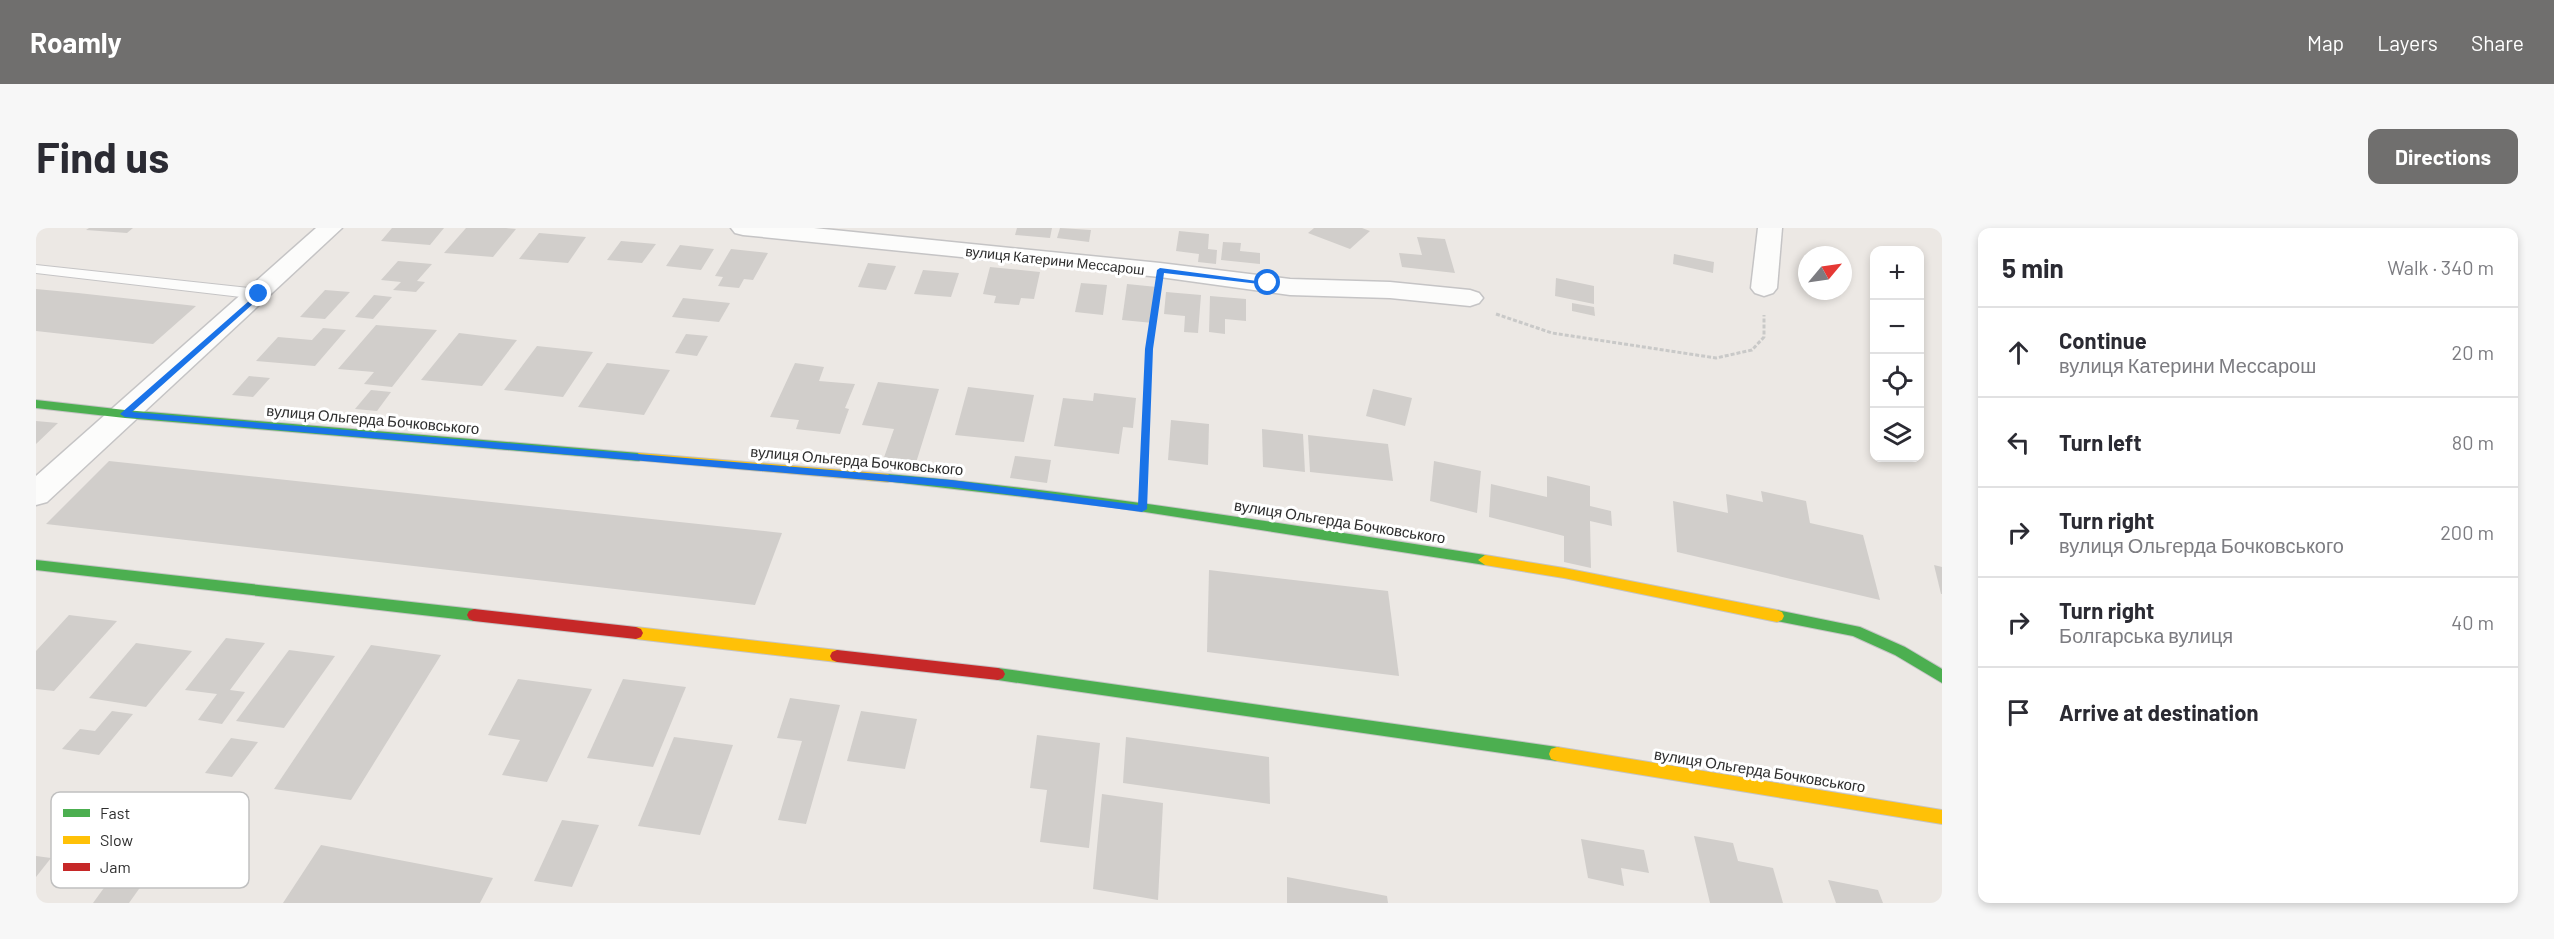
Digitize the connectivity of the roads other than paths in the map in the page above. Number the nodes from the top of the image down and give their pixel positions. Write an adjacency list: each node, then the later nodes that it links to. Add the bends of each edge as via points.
1 (330, 228): 6 (street)
2 (742, 228): 7 (street, вулиця Катерини Мессарош, via 1290,287 1390,290)
3 (1770, 228): 5 (street)
4 (36, 269): 6 (lane)
5 (1764, 288)
6 (259, 294): 9 (street)
7 (1470, 298)
8 (36, 404): 9 (street, вулиця Ольгерда Бочковського)
9 (125, 414): 10 (street); 12 (street, вулиця Ольгерда Бочковського, via 951,483 1286,528 1564,573 1855,631 1891,644)
10 (36, 494)
11 (36, 565): 13 (street, вулиця Ольгерда Бочковського, via 1039,680 1468,740)
12 (1942, 677)
13 (1942, 817)

